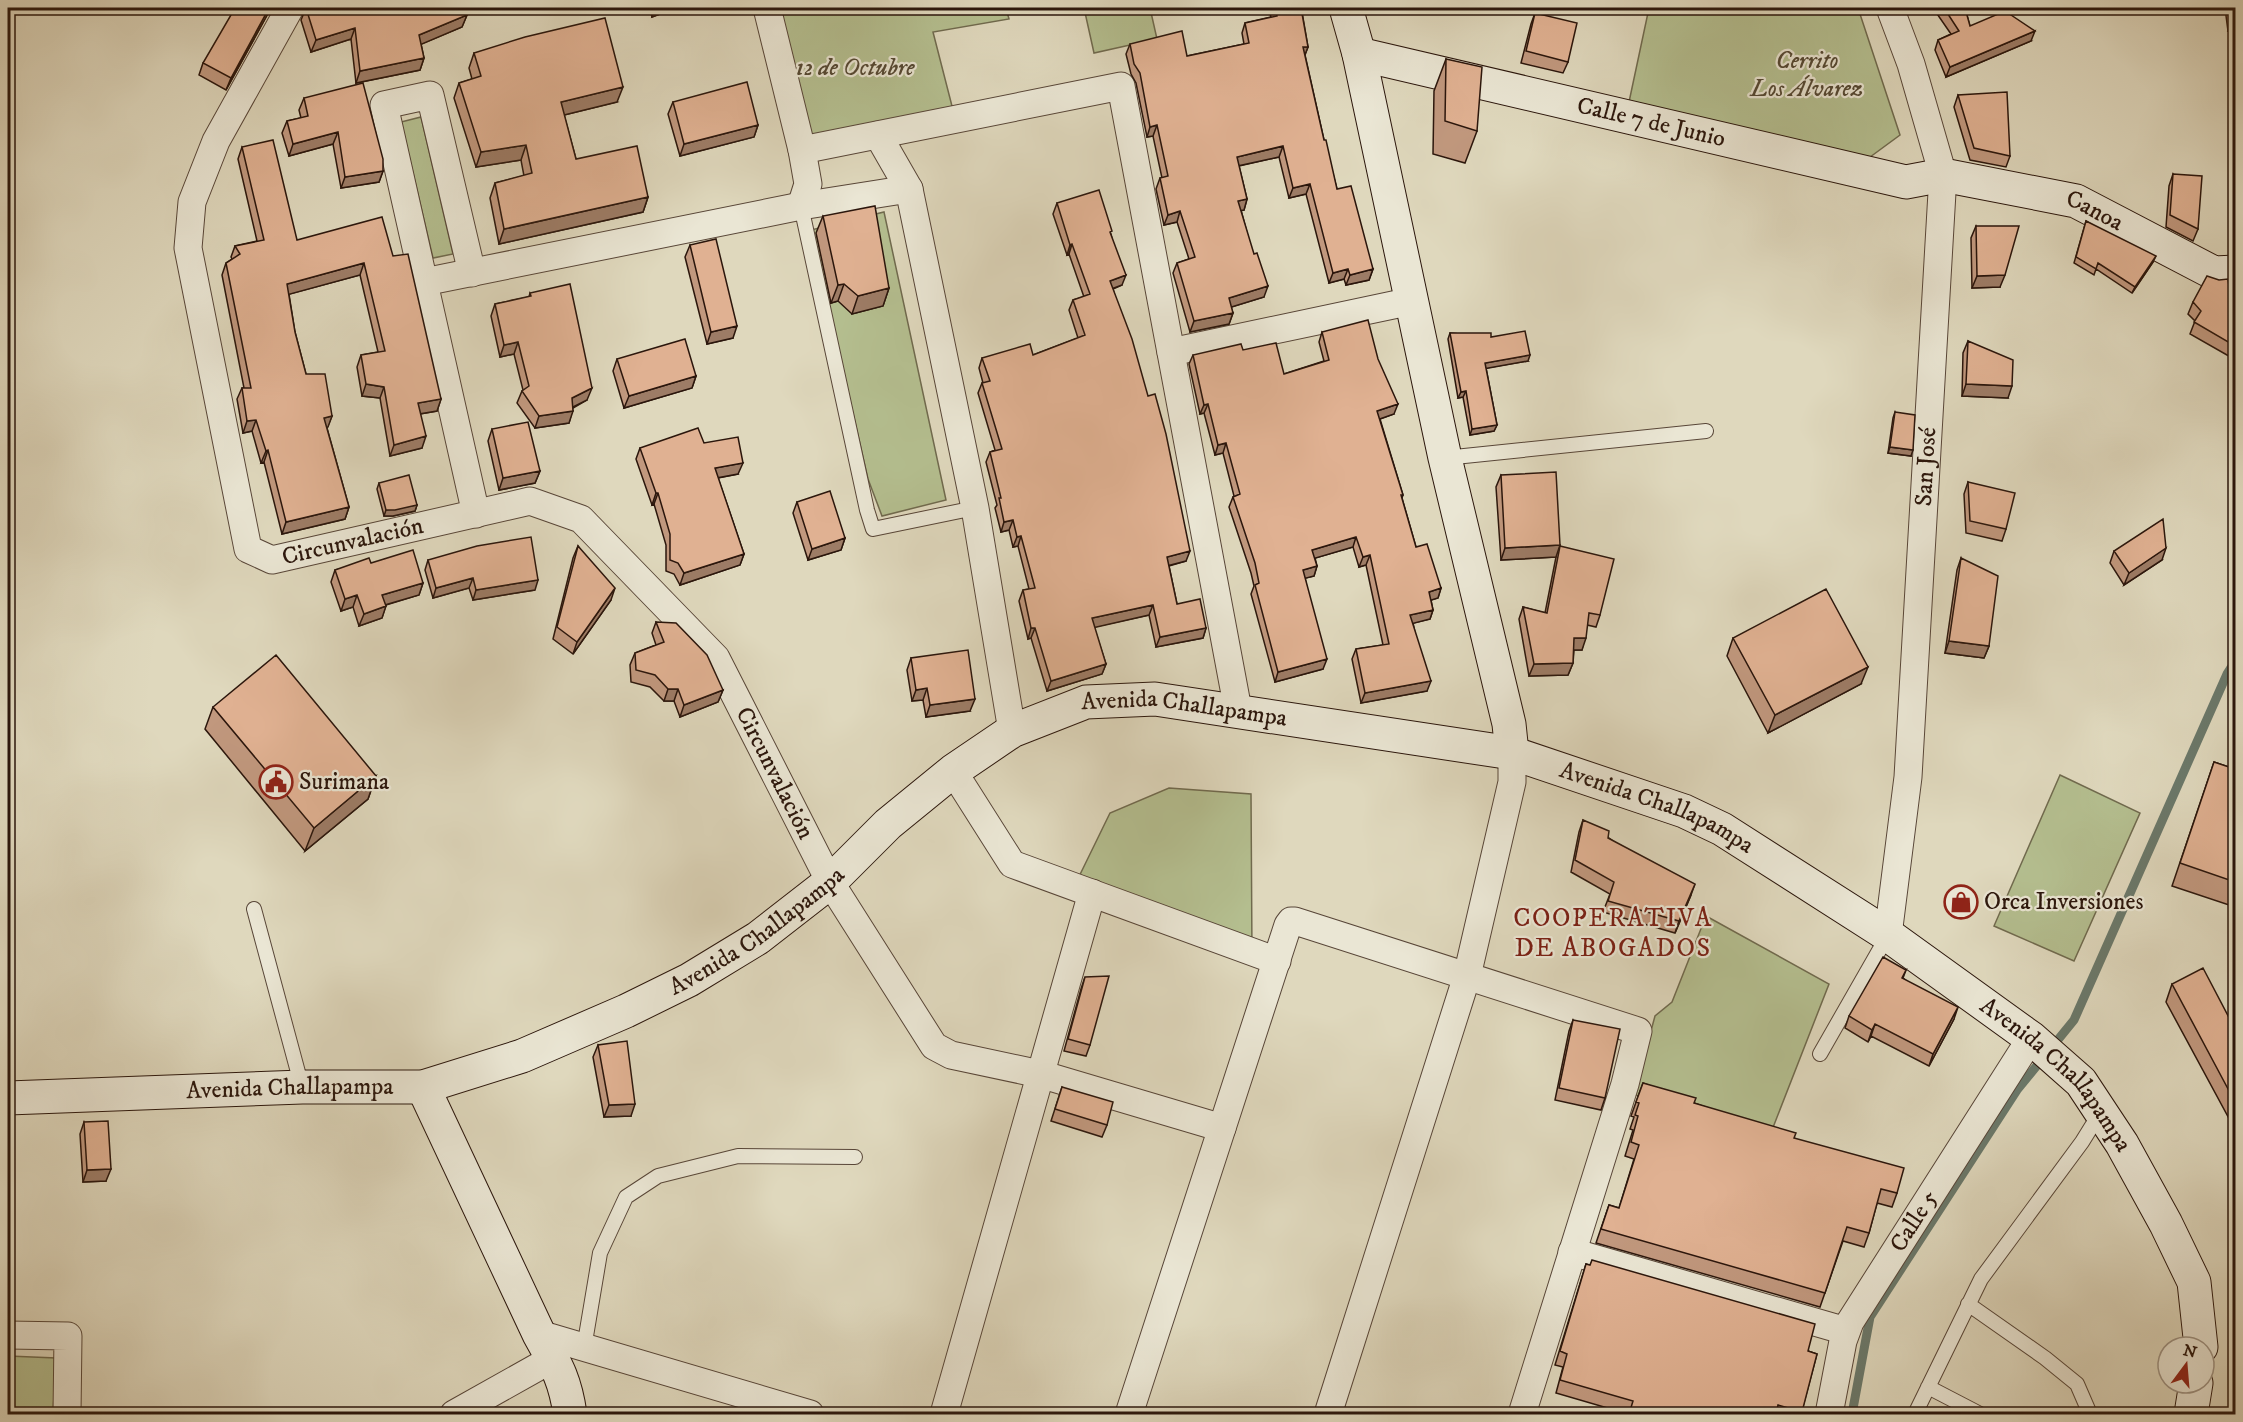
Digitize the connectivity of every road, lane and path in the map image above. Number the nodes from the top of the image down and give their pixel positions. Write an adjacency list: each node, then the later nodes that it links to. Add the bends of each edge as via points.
1 (290, 8): 19 (street, Circunvalación, via 216,141 192,202 188,248 248,549 272,560)
2 (766, 8): 7 (street)
3 (1346, 8): 5 (street)
4 (1890, 8): 8 (street, San José, via 1911,64)
5 (1359, 54): 8 (street, Calle 7 de Junio, via 1906,182); 14 (street)
6 (878, 135): 7 (street); 9 (street); 15 (street, via 1120,86)
7 (802, 150): 10 (street, via 808,184)
8 (1943, 175): 11 (street, Canoa, via 2076,201 2214,273); 27 (street, San José, via 1908,777)
9 (909, 189): 10 (street); 18 (street)
10 (801, 206): 12 (street); 18 (lane, via 873,529)
11 (2235, 272)
12 (472, 273): 13 (street); 13 (street, via 430,95 384,105)
13 (424, 282): 19 (street)
14 (1412, 301): 15 (street); 17 (street)
15 (1171, 352): 20 (street)
16 (1706, 431): 17 (lane)
17 (1445, 458): 22 (street, via 1509,724)
18 (975, 508): 21 (street)
19 (476, 514): 24 (street, Circunvalación, via 530,501 581,519 716,657)
20 (1238, 710): 21 (street, Avenida Challapampa, via 1155,699 1086,702); 22 (street, Avenida Challapampa)
21 (1012, 731): 23 (street, Avenida Challapampa)
22 (1512, 753): 27 (street, Avenida Challapampa, via 1684,811 1722,830); 29 (street, via 1512,782)
23 (953, 771): 24 (street, Avenida Challapampa, via 888,824); 25 (street, via 1012,864)
24 (830, 882): 32 (street, Circunvalación, via 934,1046 951,1055); 34 (street, Avenida Challapampa, via 758,938 690,980 522,1056)
25 (1092, 893): 28 (street); 32 (street)
26 (254, 909): 33 (lane)
27 (1888, 935): 30 (street, Avenida Challapampa); 31 (lane)
28 (1277, 961): 29 (street, via 1288,926 1295,921); 37 (street)
29 (1467, 976): 39 (street, via 1638,1030); 54 (street)
30 (2036, 1043): 36 (street, Avenida Challapampa, via 2081,1082); 41 (street, Calle 5)
31 (1820, 1054)
32 (1040, 1074): 37 (street, Circunvalación); 52 (street)
33 (303, 1087): 34 (street, Avenida Challapampa); 35 (street, Avenida Challapampa)
34 (423, 1087): 44 (street)
35 (8, 1098)
36 (2101, 1112): 40 (lane, via 1980,1279); 43 (street, Avenida Challapampa, via 2166,1224 2194,1282)
37 (1222, 1128): 53 (street)
38 (855, 1158): 45 (lane, via 738,1156 658,1176 626,1197 600,1253)
39 (1572, 1252): 41 (street); 55 (street)
40 (1968, 1304): 46 (lane); 59 (lane, via 2077,1384)
41 (1846, 1331): 56 (street, Calle 5)
42 (8, 1335): 48 (street, via 68,1336)
43 (2200, 1335)
44 (546, 1346): 45 (street); 49 (street); 50 (street, via 561,1373)
45 (584, 1348): 51 (street)
46 (1928, 1387): 57 (lane); 58 (lane)
47 (2194, 1395): 60 (street)
48 (67, 1414)
49 (454, 1414)
50 (570, 1414)
51 (810, 1414)
52 (944, 1414)
53 (1129, 1414)
54 (1328, 1414)
55 (1522, 1414)
56 (1829, 1414)
57 (1915, 1414)
58 (1980, 1414)
59 (2090, 1414)
60 (2191, 1414)

